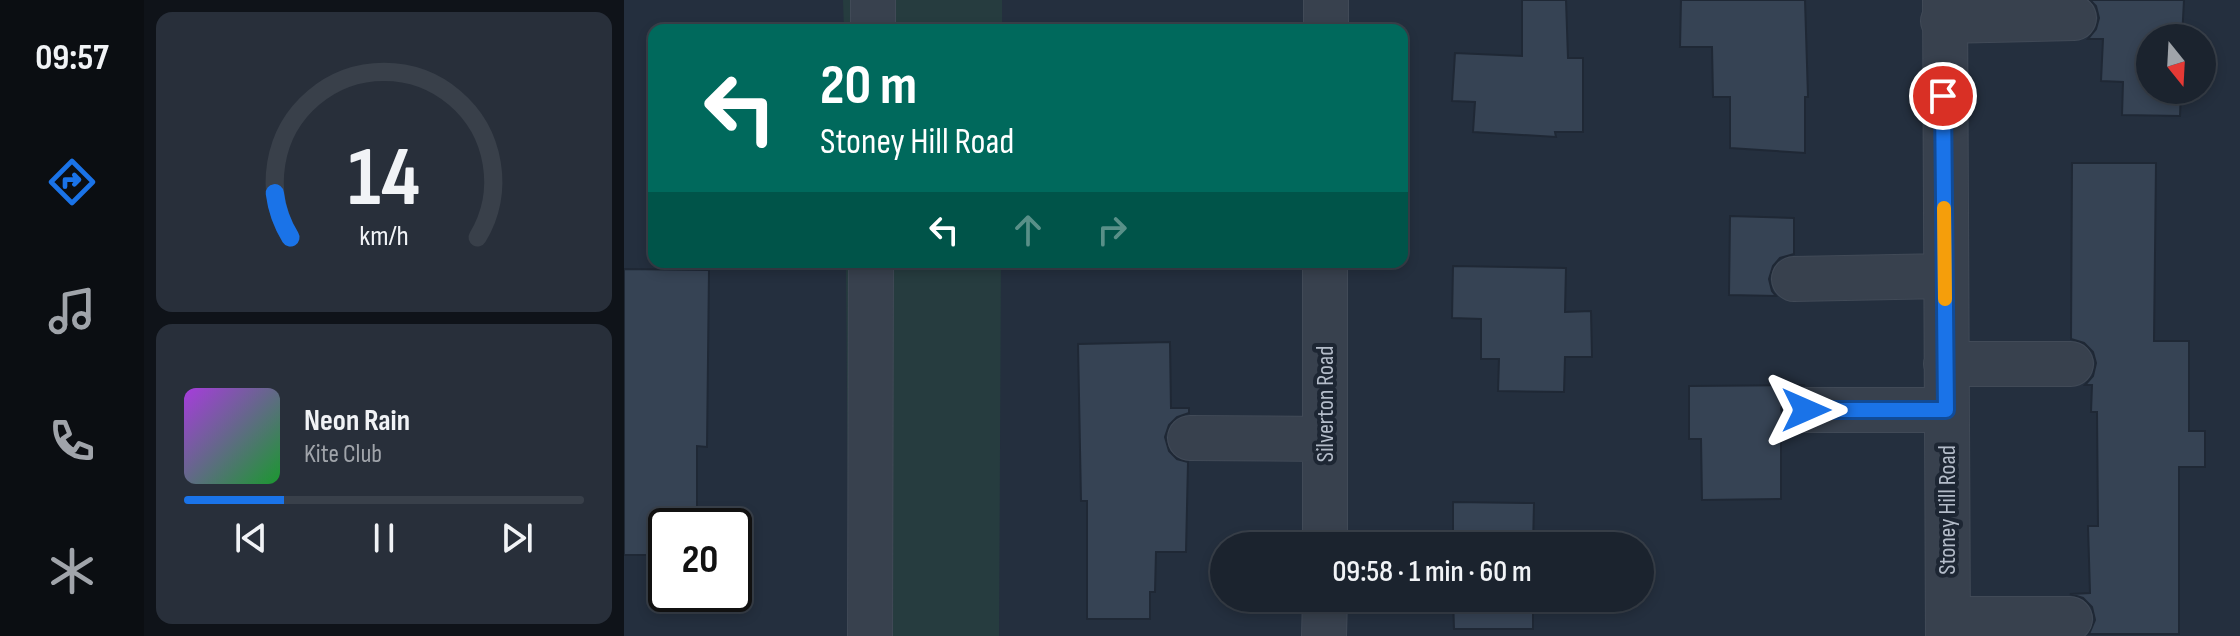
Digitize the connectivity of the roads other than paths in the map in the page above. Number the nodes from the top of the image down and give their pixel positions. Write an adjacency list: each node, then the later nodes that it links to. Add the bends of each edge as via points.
1 (873, 0): 5 (street)
2 (1326, 0): 6 (street)
3 (1944, 11): 4 (street); 9 (street, Stoney Hill Road)
4 (2074, 18)
5 (873, 24)
6 (1326, 24)
7 (871, 268): 21 (street)
8 (1325, 268): 16 (street, Silverton Road)
9 (1945, 276): 10 (street); 11 (street, Stoney Hill Road)
10 (1794, 279)
11 (1946, 364): 12 (street); 14 (street, Stoney Hill Road)
12 (2071, 364)
13 (1806, 410): 14 (street)
14 (1946, 410): 20 (street, Stoney Hill Road)
15 (1190, 438): 16 (street)
16 (1325, 439): 17 (street, Silverton Road)
17 (1325, 532)
18 (1325, 612): 22 (street)
19 (2070, 619): 20 (street)
20 (1948, 627)
21 (870, 636)
22 (1324, 636)

